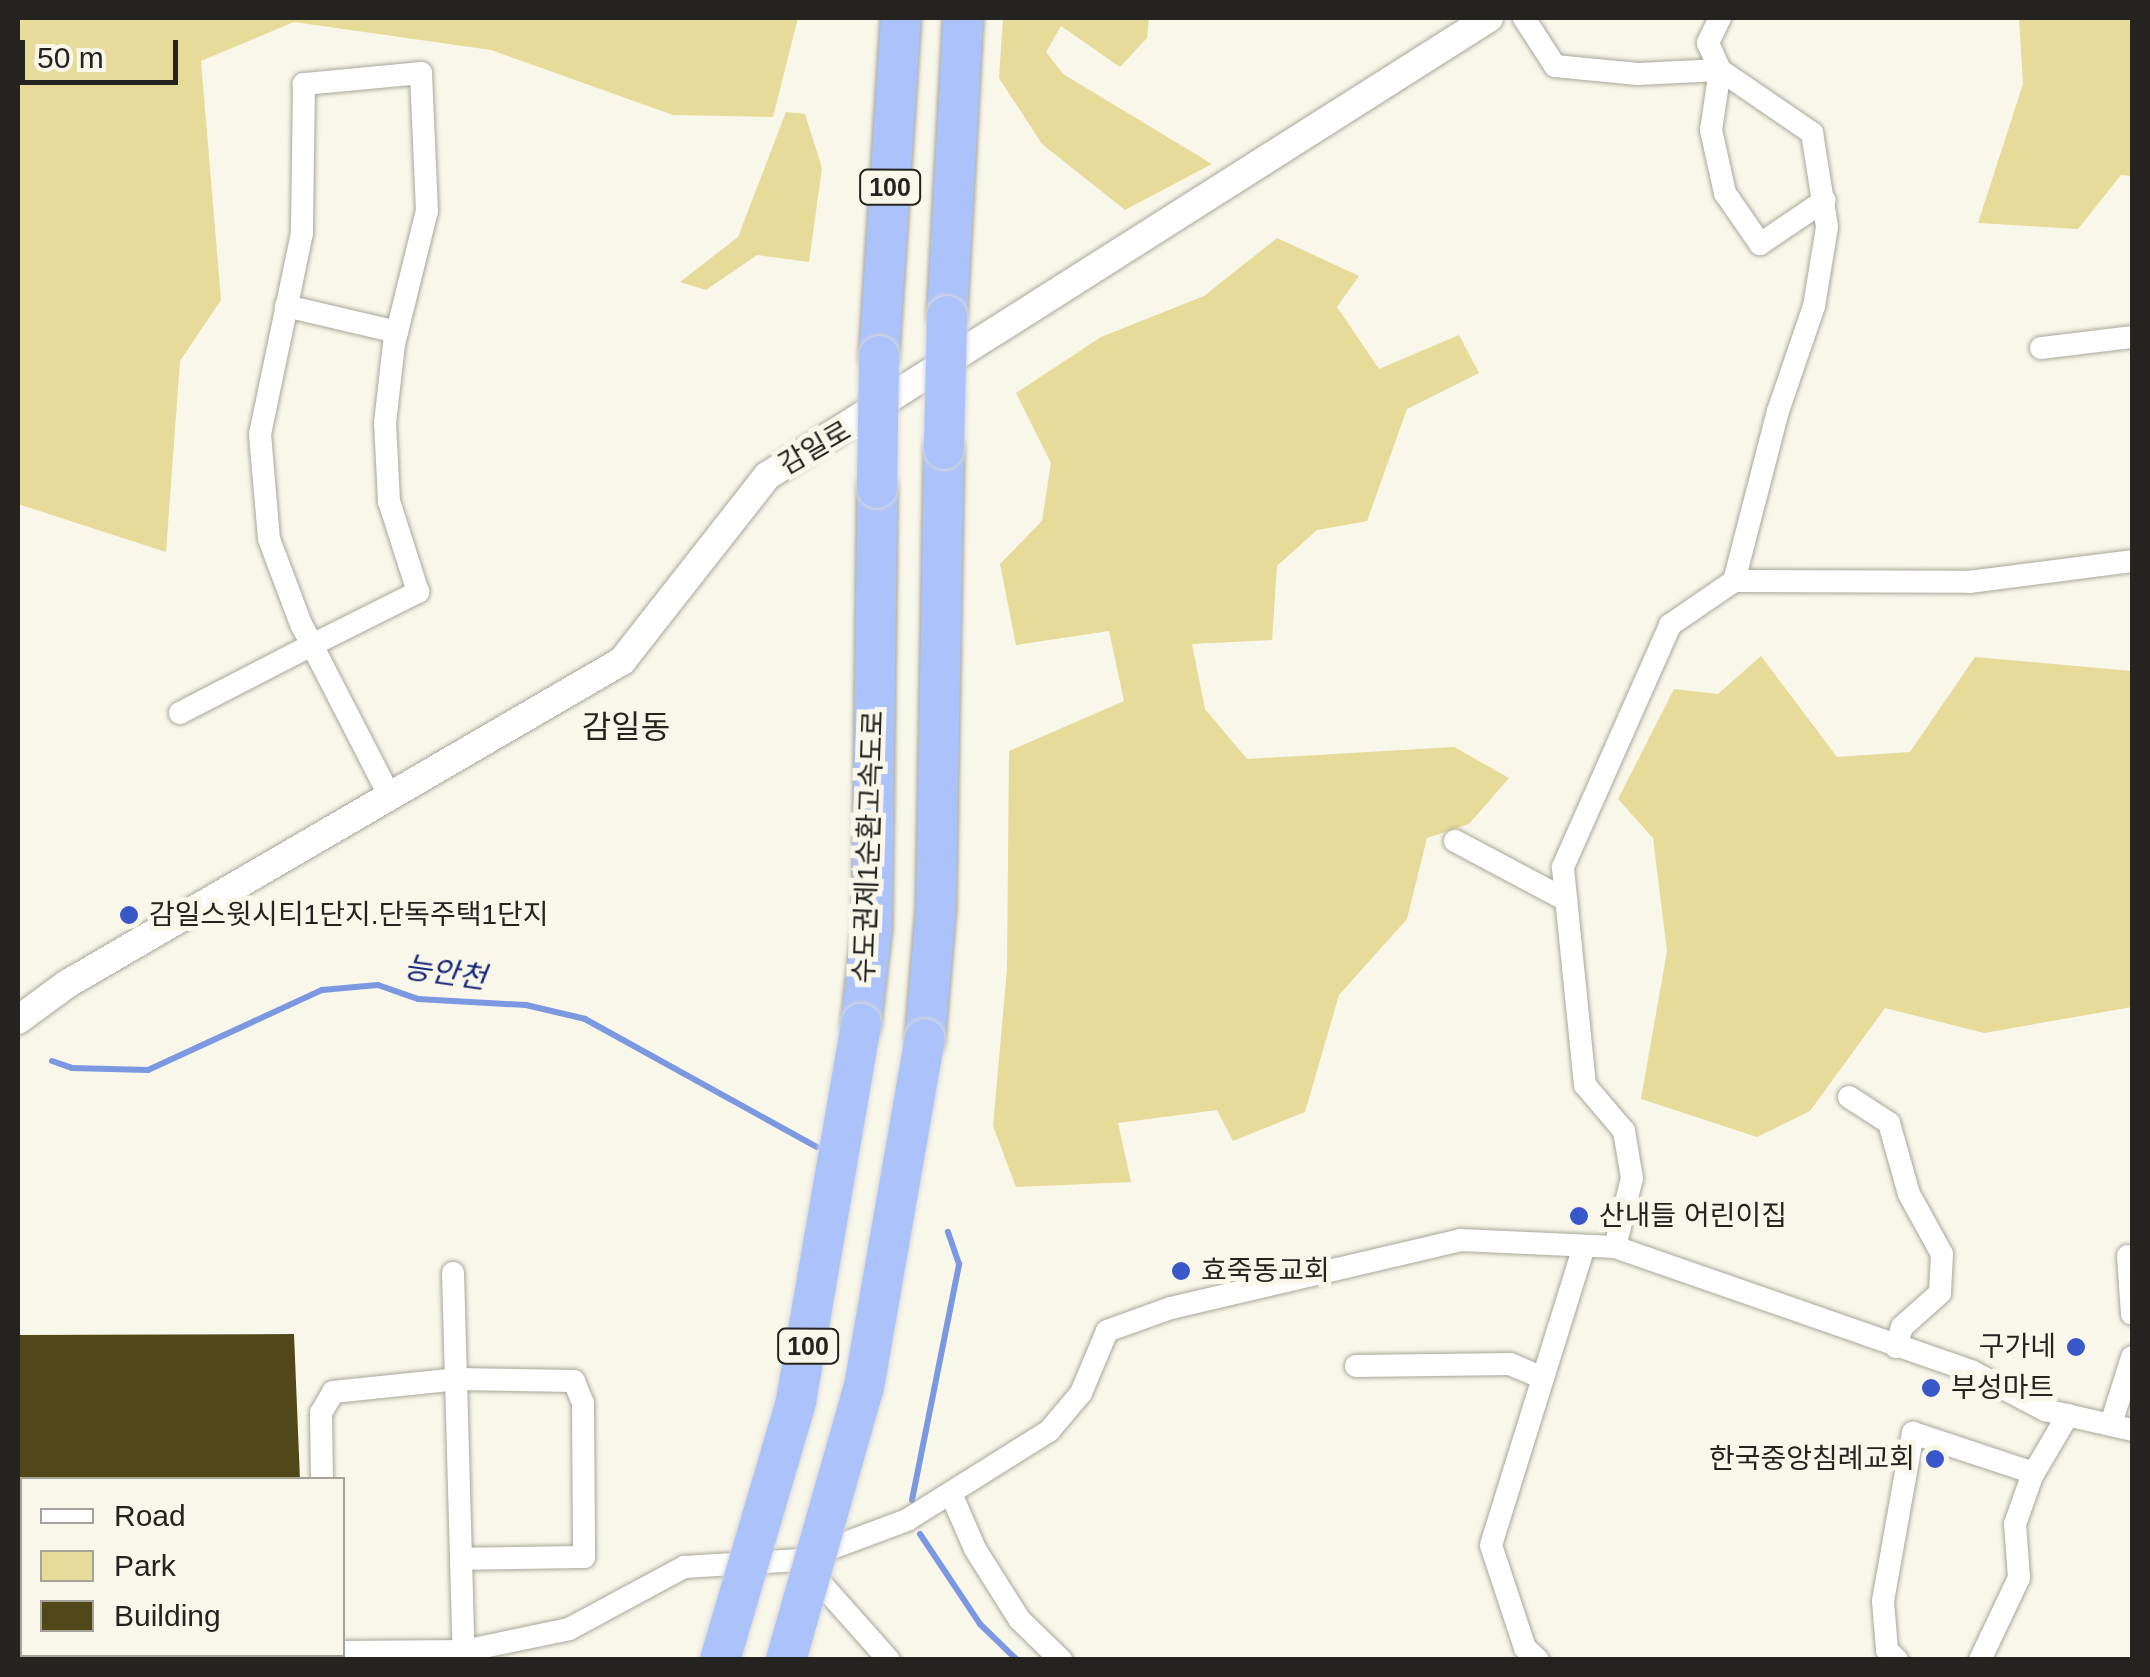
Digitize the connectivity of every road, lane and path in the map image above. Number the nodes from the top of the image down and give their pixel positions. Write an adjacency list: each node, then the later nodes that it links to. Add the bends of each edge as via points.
1 (900, 18): 40 (highway, 수도권제1순환고속도로 / 100, bridge, via 879,356 872,928 796,1402)
2 (963, 18): 41 (highway, 100, bridge, via 947,316 936,908 925,1039 864,1387)
3 (1490, 18): 16 (street, 감일로, via 767,476 622,661)
4 (1524, 18): 6 (street, via 1555,66 1638,74)
5 (1720, 18): 6 (street, via 1708,43)
6 (1720, 70): 7 (street, via 1812,134); 7 (street, via 1712,130 1725,193 1760,244)
7 (1825, 200): 13 (street, via 1814,306 1773,428)
8 (286, 306): 9 (street); 9 (street, via 302,233 304,84 421,72 427,210); 14 (street, via 260,434 270,538)
9 (397, 332): 14 (street, via 385,423 389,502 418,592)
10 (2132, 337): 11 (street)
11 (2041, 348)
12 (2132, 562): 13 (street, via 1970,582)
13 (1734, 582): 18 (street, via 1670,625 1563,867)
14 (312, 646): 15 (street); 16 (street)
15 (180, 713)
16 (390, 797): 19 (street, 감일로)
17 (1455, 841): 18 (street)
18 (1566, 900): 22 (street, via 1585,1084 1624,1131 1632,1178)
19 (18, 1020)
20 (1848, 1097): 26 (street, via 1889,1123 1909,1194 1942,1254 1940,1293 1902,1327)
21 (1584, 1246): 22 (street); 30 (street); 35 (street, via 1461,1240 1171,1308 1107,1332 1081,1393 1049,1431)
22 (1616, 1246): 26 (street)
23 (2128, 1256): 25 (street)
24 (453, 1273): 29 (street)
25 (2132, 1314)
26 (1896, 1347): 31 (street, via 1971,1371)
27 (2132, 1357): 32 (street)
28 (1356, 1366): 30 (street, via 1510,1364)
29 (458, 1378): 34 (street, via 333,1392 321,1413); 36 (street); 36 (street, via 574,1381 583,1403 584,1557)
30 (1543, 1378): 44 (street, via 1492,1545 1525,1648)
31 (2068, 1415): 32 (street); 33 (street)
32 (2122, 1427)
33 (2034, 1473): 45 (street, via 1913,1434 1882,1601 1887,1650); 46 (street, via 2014,1524 2019,1578)
34 (322, 1477)
35 (952, 1496): 37 (street); 43 (street, via 975,1549 1019,1618)
36 (462, 1559): 39 (street)
37 (800, 1560): 39 (street, via 684,1567 569,1630); 42 (street)
38 (345, 1652): 39 (street)
39 (464, 1655)
40 (720, 1660)
41 (786, 1660)
42 (889, 1660)
43 (1061, 1660)
44 (1538, 1660)
45 (1896, 1660)
46 (1980, 1660)

